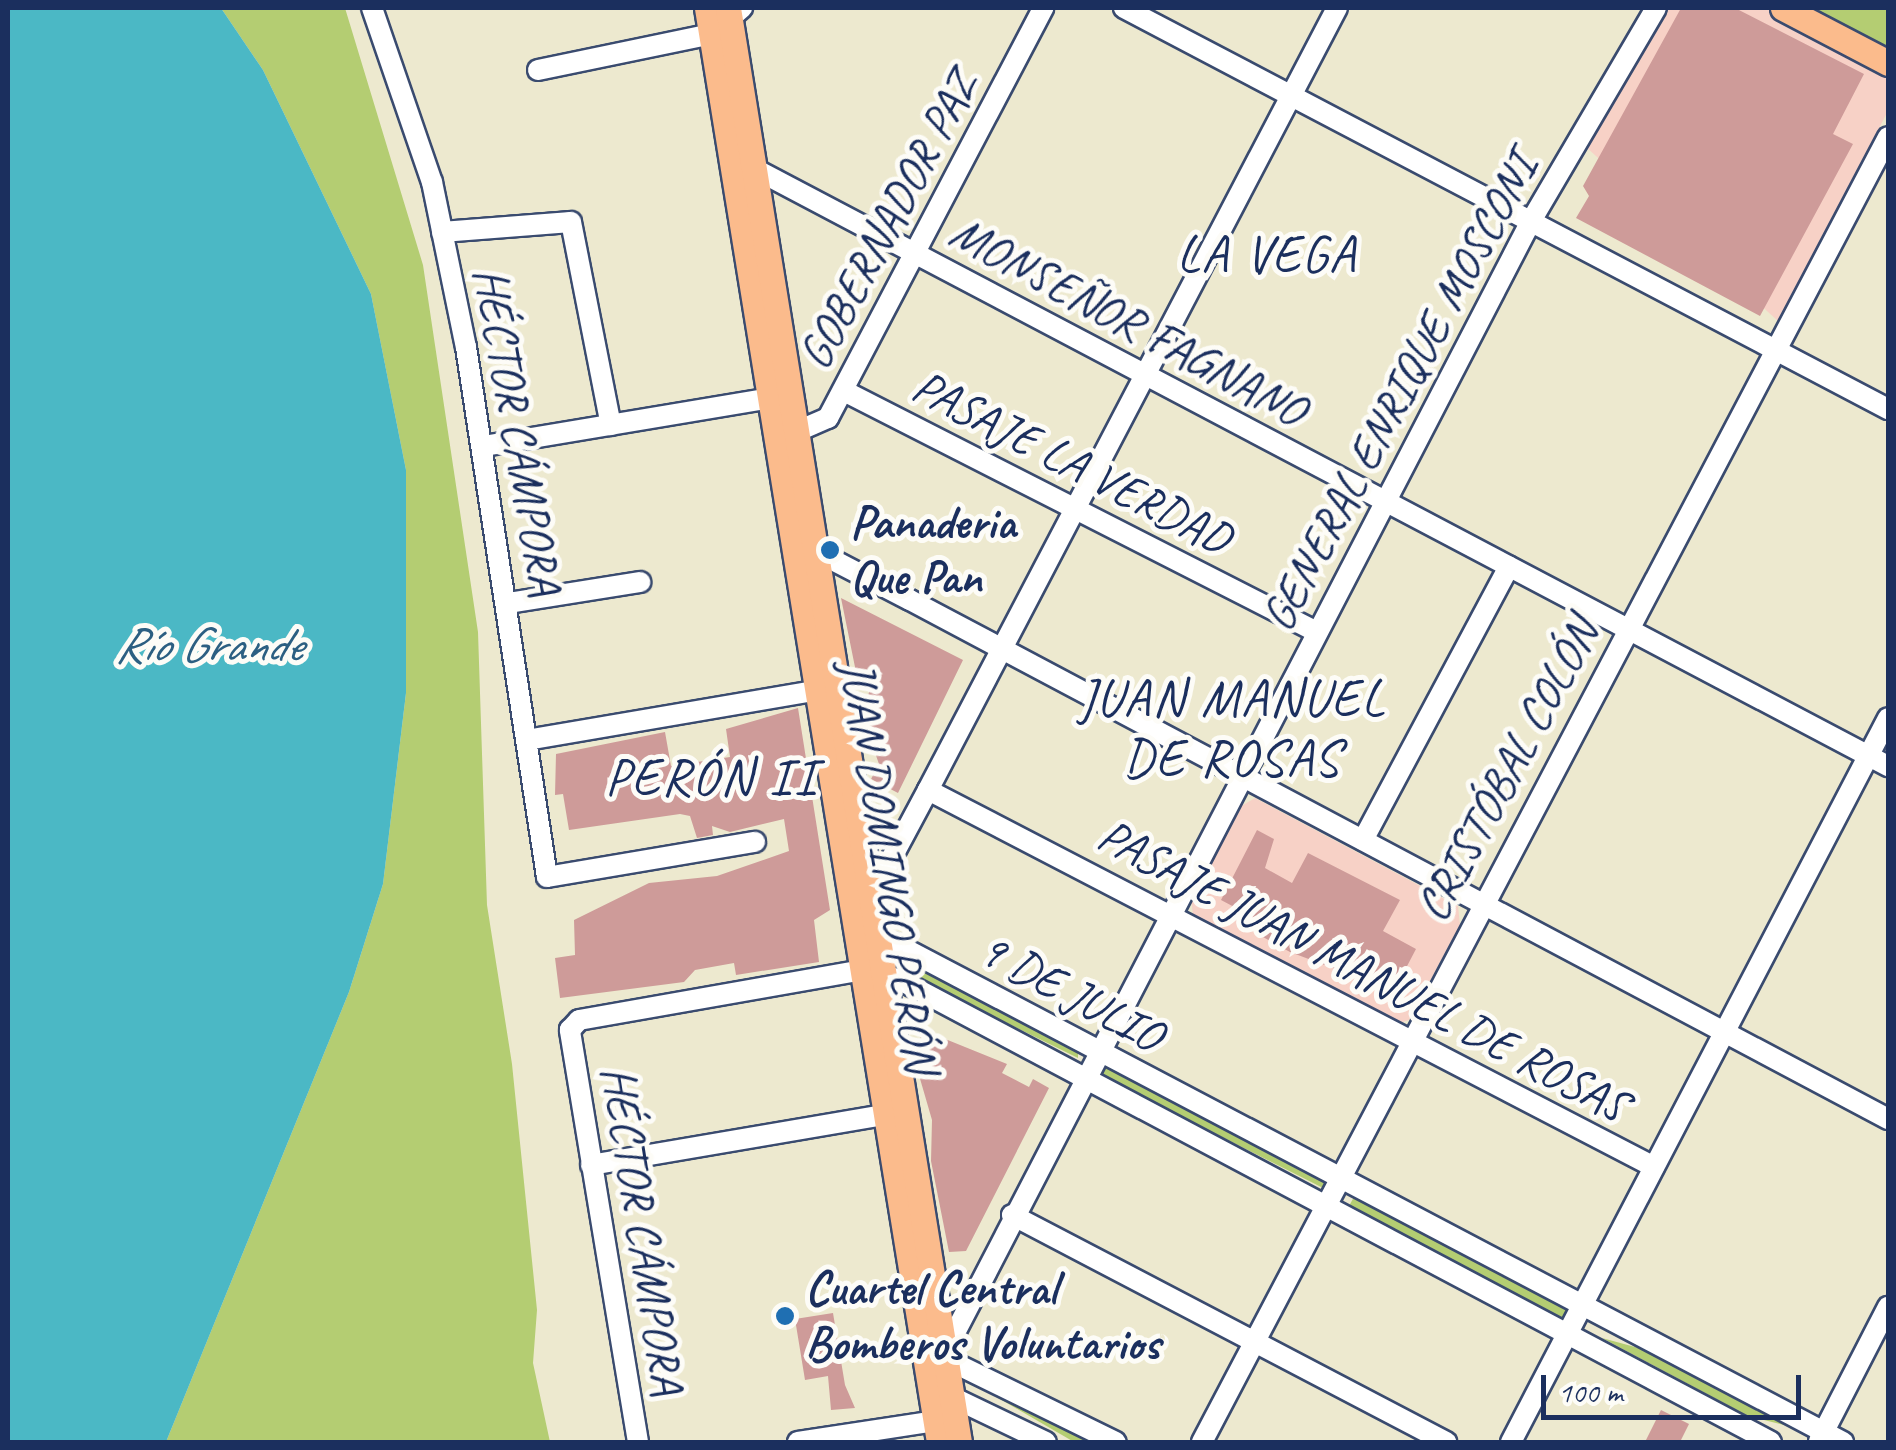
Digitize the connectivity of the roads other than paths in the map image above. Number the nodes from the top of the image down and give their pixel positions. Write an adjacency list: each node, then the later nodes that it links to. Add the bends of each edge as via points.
1 (372, 8): 15 (street, HÉCTOR CÁMPORA)
2 (707, 8): 8 (main road, JUAN DOMINGO PERÓN)
3 (1043, 8): 16 (street, GOBERNADOR PAZ)
4 (1124, 8): 11 (street)
5 (1337, 8): 11 (street)
6 (1656, 8): 14 (street, GENERAL ENRIQUE MOSCONI)
7 (1784, 8): 9 (main road)
8 (728, 18): 10 (street); 13 (main road, JUAN DOMINGO PERÓN); 20 (main road, JUAN DOMINGO PERÓN)
9 (1888, 63)
10 (538, 70)
11 (1291, 96): 14 (street); 18 (street)
12 (1888, 137): 17 (street, CRISTÓBAL COLÓN)
13 (755, 170): 16 (street, MONSEÑOR FAGNANO); 20 (main road, JUAN DOMINGO PERÓN)
14 (1531, 222): 17 (street); 25 (street, GENERAL ENRIQUE MOSCONI)
15 (442, 232): 22 (street, via 571,222); 24 (street, HÉCTOR CÁMPORA)
16 (914, 254): 18 (street, MONSEÑOR FAGNANO); 19 (street, GOBERNADOR PAZ)
17 (1775, 350): 21 (street); 31 (street, CRISTÓBAL COLÓN)
18 (1146, 375): 25 (street, MONSEÑOR FAGNANO); 26 (street)
19 (844, 392): 23 (street, GOBERNADOR PAZ, via 828,418); 26 (street, PASAJE LA VERDAD)
20 (781, 397): 22 (street); 23 (main road, JUAN DOMINGO PERÓN)
21 (1888, 409)
22 (611, 425): 24 (street)
23 (787, 436): 27 (main road, JUAN DOMINGO PERÓN)
24 (484, 446): 30 (street, HÉCTOR CÁMPORA)
25 (1385, 501): 28 (street, MONSEÑOR FAGNANO); 32 (street, GENERAL ENRIQUE MOSCONI)
26 (1074, 507): 32 (street, PASAJE LA VERDAD); 33 (street)
27 (807, 557): 33 (street); 34 (main road, JUAN DOMINGO PERÓN)
28 (1509, 567): 31 (street, MONSEÑOR FAGNANO); 41 (street)
29 (640, 582): 30 (street)
30 (508, 603): 36 (street, HÉCTOR CÁMPORA)
31 (1626, 628): 37 (street, MONSEÑOR FAGNANO); 44 (street, CRISTÓBAL COLÓN)
32 (1316, 632): 39 (street, GENERAL ENRIQUE MOSCONI)
33 (1002, 648): 39 (street); 40 (street)
34 (828, 689): 36 (street); 43 (main road, JUAN DOMINGO PERÓN)
35 (1888, 718): 37 (street)
36 (528, 740): 42 (street, HÉCTOR CÁMPORA, via 547,877)
37 (1869, 756): 38 (street, MONSEÑOR FAGNANO); 48 (street)
38 (1888, 766)
39 (1241, 773): 41 (street); 45 (street, GENERAL ENRIQUE MOSCONI)
40 (928, 790): 43 (street); 45 (street, PASAJE JUAN MANUEL DE ROSAS)
41 (1363, 840): 44 (street)
42 (756, 842)
43 (862, 891): 46 (main road, JUAN DOMINGO PERÓN); 47 (main road, JUAN DOMINGO PERÓN)
44 (1481, 905): 48 (street); 49 (street, CRISTÓBAL COLÓN)
45 (1170, 913): 49 (street, PASAJE JUAN MANUEL DE ROSAS); 50 (street, GENERAL ENRIQUE MOSCONI)
46 (879, 941): 47 (main road, JUAN DOMINGO PERÓN); 50 (street, 9 DE JULIO)
47 (874, 972): 51 (street, 9 DE JULIO); 52 (main road, JUAN DOMINGO PERÓN); 54 (street, HÉCTOR CÁMPORA, via 579,1020 570,1030); 63 (main road, JUAN DOMINGO PERÓN)
48 (1724, 1032): 53 (street); 55 (street)
49 (1412, 1040): 55 (street, PASAJE JUAN MANUEL DE ROSAS); 56 (street, CRISTÓBAL COLÓN)
50 (1098, 1052): 51 (street, GENERAL ENRIQUE MOSCONI); 56 (street, 9 DE JULIO)
51 (1083, 1080): 57 (street, 9 DE JULIO); 58 (street, GENERAL ENRIQUE MOSCONI)
52 (885, 1115): 54 (street); 63 (main road, JUAN DOMINGO PERÓN)
53 (1888, 1119)
54 (592, 1166): 67 (street, HÉCTOR CÁMPORA)
55 (1654, 1167): 59 (street)
56 (1339, 1178): 57 (street, CRISTÓBAL COLÓN); 59 (street, 9 DE JULIO)
57 (1324, 1208): 61 (street, 9 DE JULIO); 62 (street, CRISTÓBAL COLÓN)
58 (1012, 1215): 62 (street); 63 (street, GENERAL ENRIQUE MOSCONI)
59 (1582, 1306): 61 (street); 66 (street, 9 DE JULIO)
60 (1888, 1306): 66 (street)
61 (1566, 1336): 74 (street); 75 (street, 9 DE JULIO)
62 (1254, 1343): 72 (street, CRISTÓBAL COLÓN); 73 (street)
63 (935, 1354): 64 (main road, JUAN DOMINGO PERÓN); 65 (main road, JUAN DOMINGO PERÓN); 71 (street)
64 (952, 1398): 65 (street); 69 (main road, JUAN DOMINGO PERÓN); 70 (street)
65 (938, 1432): 68 (street)
66 (1820, 1437): 76 (street, 9 DE JULIO)
67 (638, 1442)
68 (798, 1442)
69 (959, 1442)
70 (1046, 1442)
71 (1116, 1442)
72 (1202, 1442)
73 (1446, 1442)
74 (1511, 1442)
75 (1771, 1442)
76 (1842, 1442)

